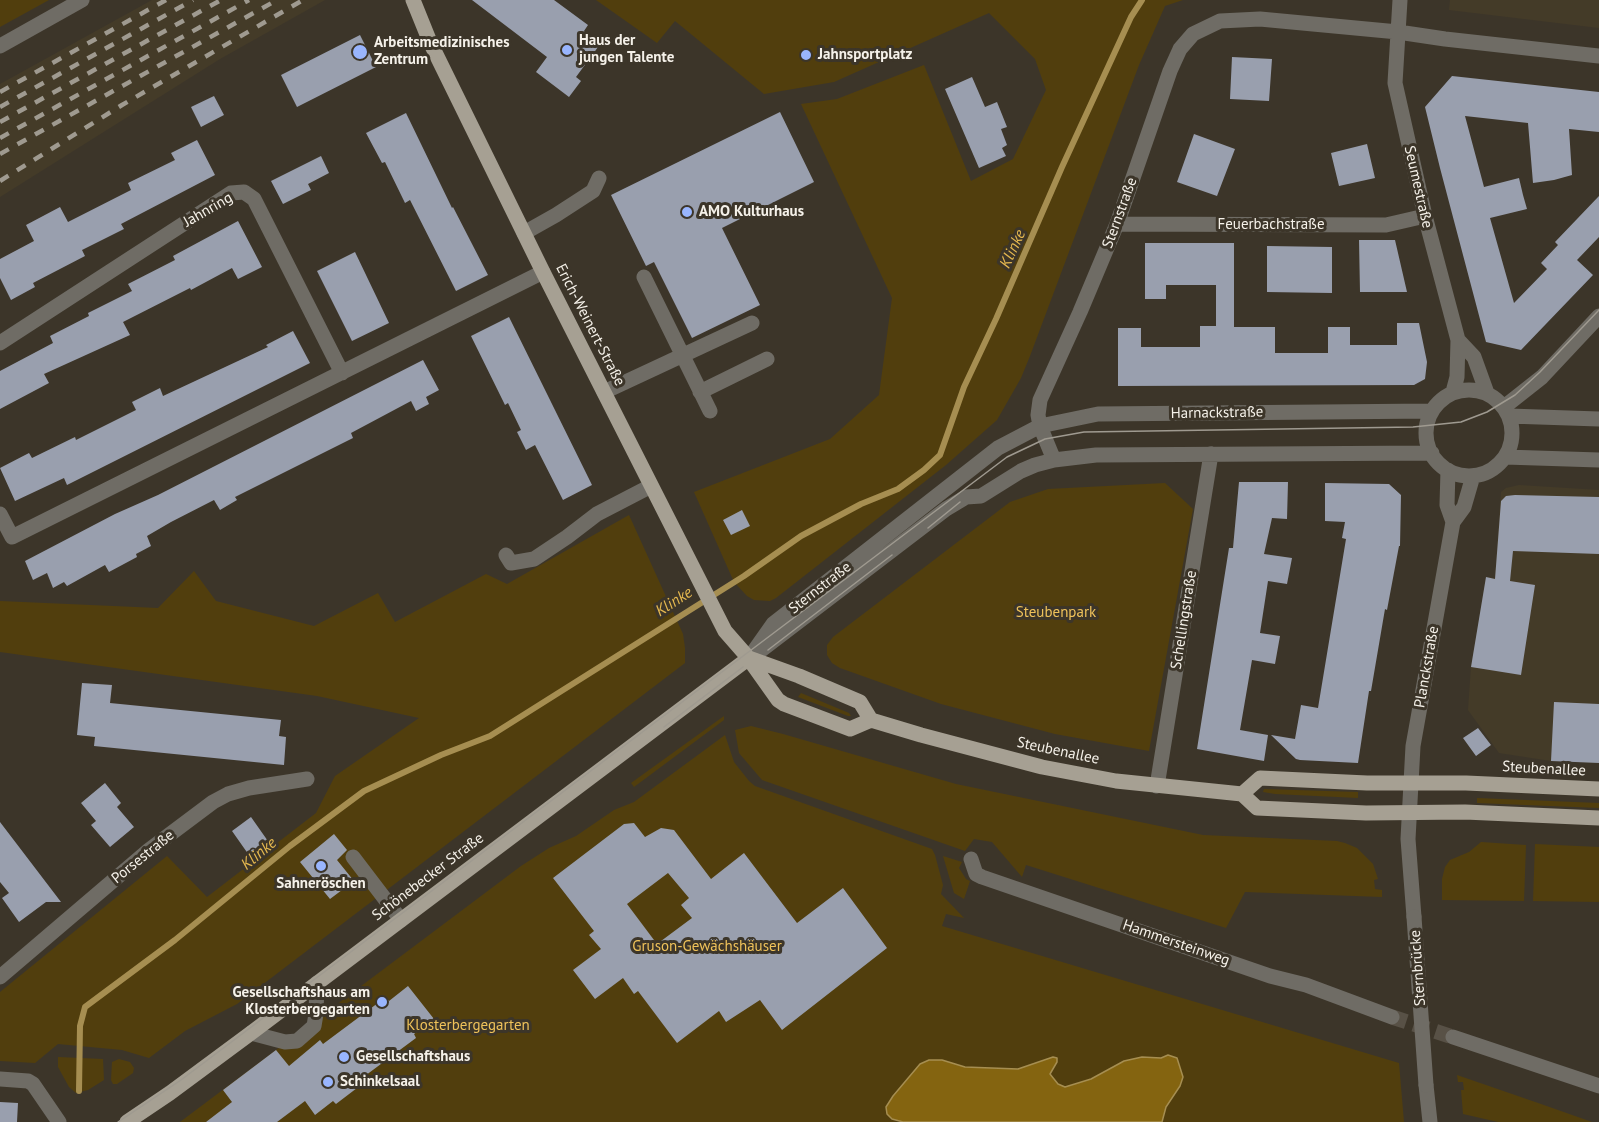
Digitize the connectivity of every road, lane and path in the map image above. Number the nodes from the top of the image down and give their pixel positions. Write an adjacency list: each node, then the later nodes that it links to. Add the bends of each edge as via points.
1 (82, 0): 5 (street)
2 (413, 0): 10 (main road, Erich-Weinert-Straße)
3 (1401, 0): 4 (street, Seumestraße)
4 (1398, 32): 6 (street, Sternstraße); 8 (street, Seumestraße, via 1395,83); 9 (street, Sternstraße, via 1242,19 1220,21 1193,34 1180,49 1170,71)
5 (0, 46)
6 (1599, 56)
7 (599, 178): 10 (street, via 593,191)
8 (1425, 216): 9 (street, Feuerbachstraße, via 1386,225); 15 (street, Seumestraße)
9 (1117, 224): 28 (street, Sternstraße, via 1040,400)
10 (524, 233): 11 (main road, Erich-Weinert-Straße)
11 (543, 272): 19 (street); 20 (main road, Erich-Weinert-Straße)
12 (644, 277): 17 (street)
13 (1599, 316): 26 (street)
14 (752, 323): 17 (street)
15 (1458, 340): 22 (street, Seumestraße); 23 (street, Seumestraße, via 1474,357)
16 (0, 343): 19 (street, Jahnring, via 231,193 244,192 254,199)
17 (683, 356): 20 (street); 21 (street)
18 (767, 359): 21 (street)
19 (342, 373): 37 (street, via 12,537)
20 (604, 392): 36 (main road, Erich-Weinert-Straße)
21 (700, 392): 24 (street)
22 (1453, 392): 23 (street, via 1468,389); 25 (street)
23 (1487, 393): 26 (street)
24 (710, 411)
25 (1432, 411): 28 (street, Harnackstraße, via 1098,414); 29 (street, via 1426,431)
26 (1507, 412): 27 (street); 31 (street, via 1512,437)
27 (1599, 419)
28 (1040, 426): 32 (street); 40 (street, Sternstraße, via 998,448 773,624)
29 (1432, 453): 30 (street); 34 (street)
30 (1211, 454): 32 (street, via 1096,455); 44 (street, Schellingstraße)
31 (1505, 457): 33 (street); 35 (street, via 1491,470)
32 (1054, 460): 40 (street, via 1021,471 981,496 966,497 946,509)
33 (1599, 460)
34 (1448, 470): 35 (street); 38 (street, Planckstraße, via 1447,505)
35 (1473, 476): 38 (street, Planckstraße, via 1464,507)
36 (651, 486): 39 (street, via 597,514 534,559 511,563); 40 (main road, Erich-Weinert-Straße, via 714,612)
37 (0, 514)
38 (1453, 522): 43 (street, Planckstraße, via 1413,746)
39 (506, 555)
40 (749, 658): 41 (main road, via 860,702); 41 (main road, via 778,700 791,707 850,729); 51 (main road, Schönebecker Straße)
41 (872, 720): 44 (main road, Steubenallee, via 1019,761)
42 (307, 779): 52 (street, Porsestraße, via 249,788 213,802 149,850)
43 (1410, 783): 45 (main road, Steubenallee); 46 (main road, Steubenallee, via 1260,778); 47 (street, Planckstraße)
44 (1157, 786): 46 (main road, Steubenallee)
45 (1599, 789)
46 (1242, 794): 47 (main road, Steubenallee, via 1257,808)
47 (1409, 813): 48 (main road, Steubenallee); 61 (street, Sternbrücke, bridge)
48 (1599, 818)
49 (353, 856): 51 (street)
50 (971, 859): 54 (street, Hammersteinweg, via 976,874 982,877)
51 (401, 920): 53 (main road, Schönebecker Straße)
52 (0, 977)
53 (317, 983): 55 (main road, Schönebecker Straße); 55 (street, via 315,1024 297,1041 285,1042)
54 (1392, 1017)
55 (251, 1033): 60 (main road, Schönebecker Straße)
56 (1453, 1037): 58 (street)
57 (0, 1079): 59 (street, via 33,1084)
58 (1599, 1086)
59 (59, 1122)
60 (127, 1122)
61 (1430, 1122)

